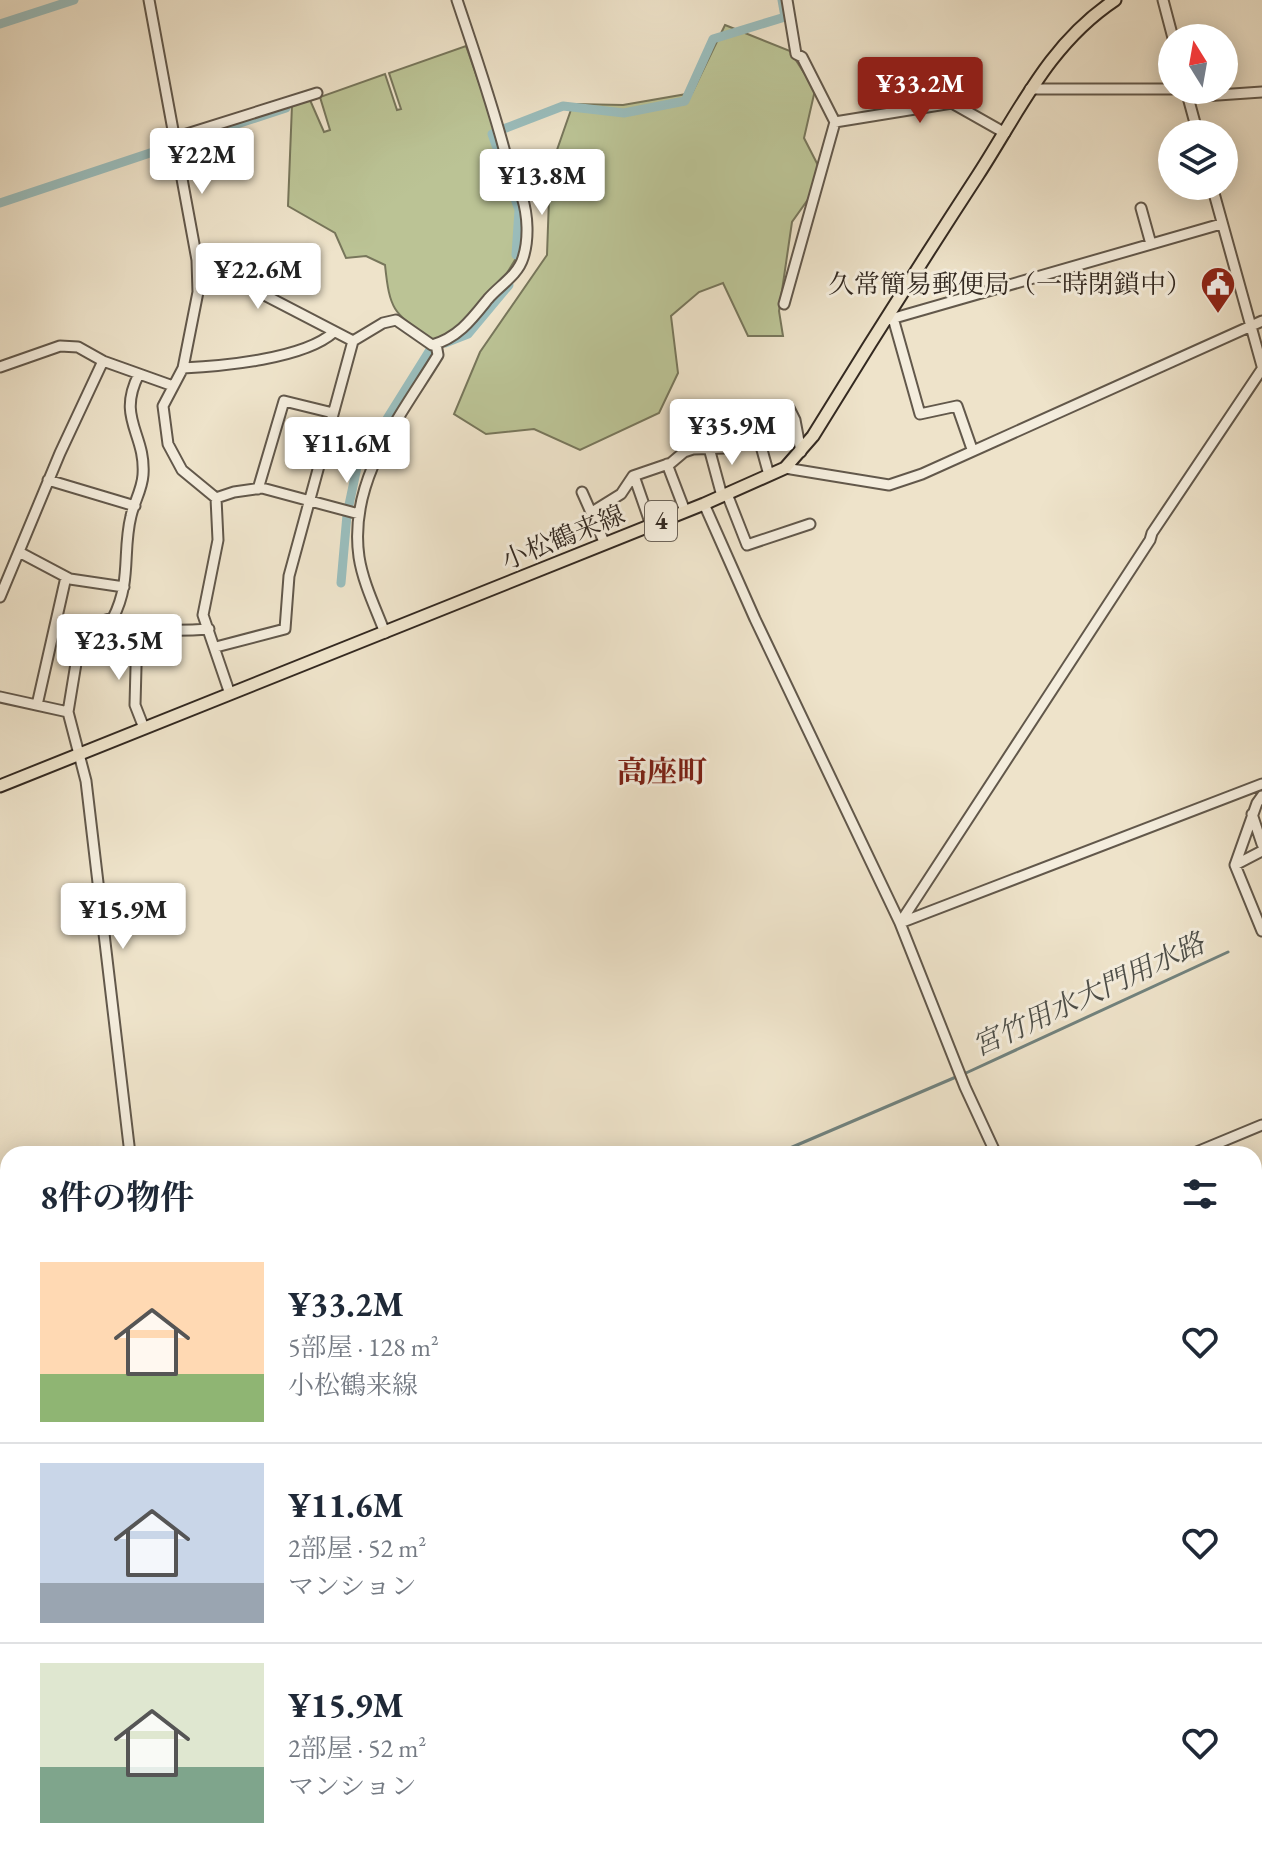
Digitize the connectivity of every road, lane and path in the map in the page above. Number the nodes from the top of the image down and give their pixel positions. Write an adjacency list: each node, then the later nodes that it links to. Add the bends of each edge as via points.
1 (149, 0): 14 (street)
2 (457, 0): 26 (street, via 522,198 526,234 515,273 463,329)
3 (787, 0): 12 (street, via 796,54)
4 (1115, 0): 7 (main road, 小松鶴来線 / 4, via 1091,16)
5 (1163, 0): 6 (street)
6 (1169, 24)
7 (1030, 89): 8 (street); 13 (main road, 小松鶴来線 / 4)
8 (1158, 89)
9 (1262, 92): 11 (street)
10 (317, 93): 14 (street)
11 (1238, 93)
12 (835, 122): 13 (street, via 952,103); 20 (street)
13 (1005, 133): 21 (main road, 小松鶴来線 / 4)
14 (174, 138): 19 (street)
15 (1215, 200): 17 (street)
16 (1141, 208): 18 (street)
17 (1221, 224): 18 (street); 23 (street)
18 (1151, 244): 21 (street)
19 (197, 260): 24 (street); 30 (street, via 198,292)
20 (784, 304)
21 (888, 319): 36 (street, via 920,414 957,406); 37 (main road, 小松鶴来線 / 4)
22 (1262, 321): 23 (street)
23 (1250, 324): 29 (street); 36 (street)
24 (334, 332): 25 (street); 30 (street, via 301,350)
25 (353, 341): 26 (street, via 396,320); 33 (street)
26 (436, 344): 52 (street, via 438,355 376,455)
27 (103, 361): 28 (street, via 78,347 60,346); 31 (street); 42 (street)
28 (0, 367)
29 (1262, 367): 78 (street)
30 (183, 368): 32 (street)
31 (139, 374): 32 (street); 49 (street, via 130,391 131,419 143,455)
32 (173, 386): 46 (street, via 163,406 168,444 182,470)
33 (333, 413): 43 (street, via 284,401); 47 (street)
34 (759, 439): 35 (street); 37 (street, via 761,422 789,408); 40 (street)
35 (709, 448): 38 (street, via 684,452); 45 (street)
36 (972, 449): 39 (street, via 889,485)
37 (801, 452): 39 (main road, 小松鶴来線 / 4)
38 (667, 464): 41 (street); 50 (street)
39 (785, 468): 40 (main road, 小松鶴来線 / 4)
40 (769, 475): 45 (main road, 小松鶴来線 / 4)
41 (634, 476): 51 (street, via 621,494); 54 (street)
42 (48, 480): 49 (street); 56 (street)
43 (258, 489): 46 (street); 47 (street)
44 (582, 492): 51 (street)
45 (724, 495): 48 (main road, 小松鶴来線 / 4); 53 (street, via 747,545)
46 (216, 498): 62 (street, via 218,540 203,615)
47 (310, 500): 52 (street); 64 (street, via 289,576 285,629)
48 (704, 504): 50 (main road, 小松鶴来線 / 4); 78 (street)
49 (135, 506): 58 (street)
50 (685, 511): 54 (main road, 小松鶴来線 / 4)
51 (592, 512): 55 (street)
52 (359, 514): 63 (street, via 359,558)
53 (810, 524)
54 (651, 525): 55 (main road, 小松鶴来線 / 4)
55 (605, 544): 63 (main road, 小松鶴来線 / 4)
56 (19, 552): 57 (street); 59 (street)
57 (66, 577): 58 (street); 67 (street)
58 (124, 587): 60 (street, via 113,618)
59 (0, 597)
60 (97, 623): 61 (street); 68 (street, via 82,627)
61 (137, 629): 62 (street); 69 (street, via 134,691)
62 (209, 629): 64 (street)
63 (385, 633): 65 (main road, 小松鶴来線 / 4)
64 (216, 647): 65 (street)
65 (230, 694): 69 (main road, 小松鶴来線 / 4)
66 (0, 697): 67 (street)
67 (37, 705): 68 (street)
68 (68, 712): 70 (street)
69 (144, 728): 70 (main road, 小松鶴来線 / 4)
70 (81, 753): 72 (main road, 小松鶴来線 / 4); 81 (street)
71 (1262, 784): 78 (street)
72 (0, 786)
73 (1262, 796): 74 (street)
74 (1252, 814): 75 (street); 77 (street)
75 (1262, 844)
76 (1262, 851): 77 (street)
77 (1235, 865): 79 (street)
78 (900, 923): 82 (street)
79 (1262, 931)
80 (1262, 1125): 83 (street)
81 (129, 1146)
82 (992, 1146)
83 (1211, 1146)

